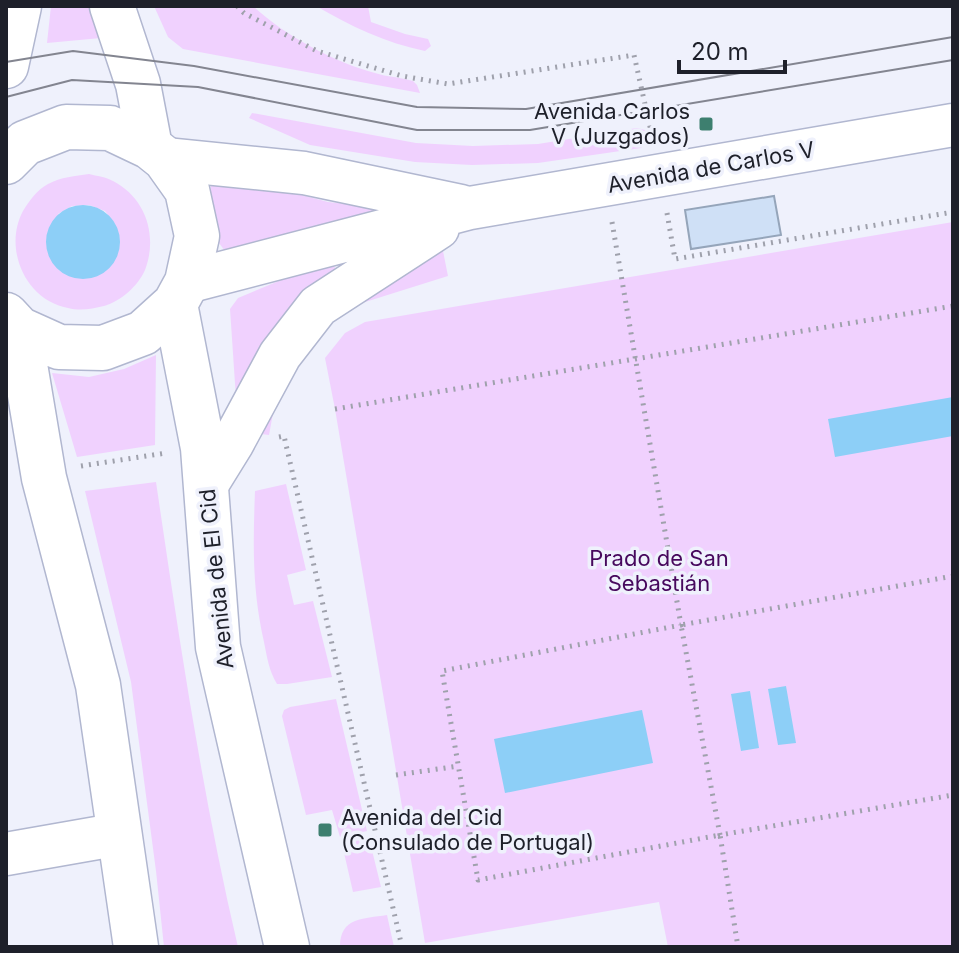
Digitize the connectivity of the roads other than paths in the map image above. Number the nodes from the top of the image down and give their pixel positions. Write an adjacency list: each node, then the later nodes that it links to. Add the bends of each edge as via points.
1 (19, 6): 3 (main road)
2 (112, 6): 5 (main road)
3 (6, 66)
4 (953, 125): 7 (street, Avenida de Carlos V)
5 (158, 153): 6 (main road, via 110,128 66,127 25,143); 7 (street, via 304,173); 8 (main road, via 187,190 197,236)
6 (6, 162)
7 (470, 208): 8 (street, Avenida de Carlos V); 10 (street, via 318,306)
8 (181, 293): 9 (main road, via 143,333 103,348 59,347); 10 (main road, Avenida de El Cid)
9 (13, 322): 11 (main road, via 44,478 98,685)
10 (214, 459): 14 (main road, Avenida de El Cid, via 218,647)
11 (120, 834): 12 (street); 13 (main road)
12 (6, 854)
13 (136, 947)
14 (287, 947)

